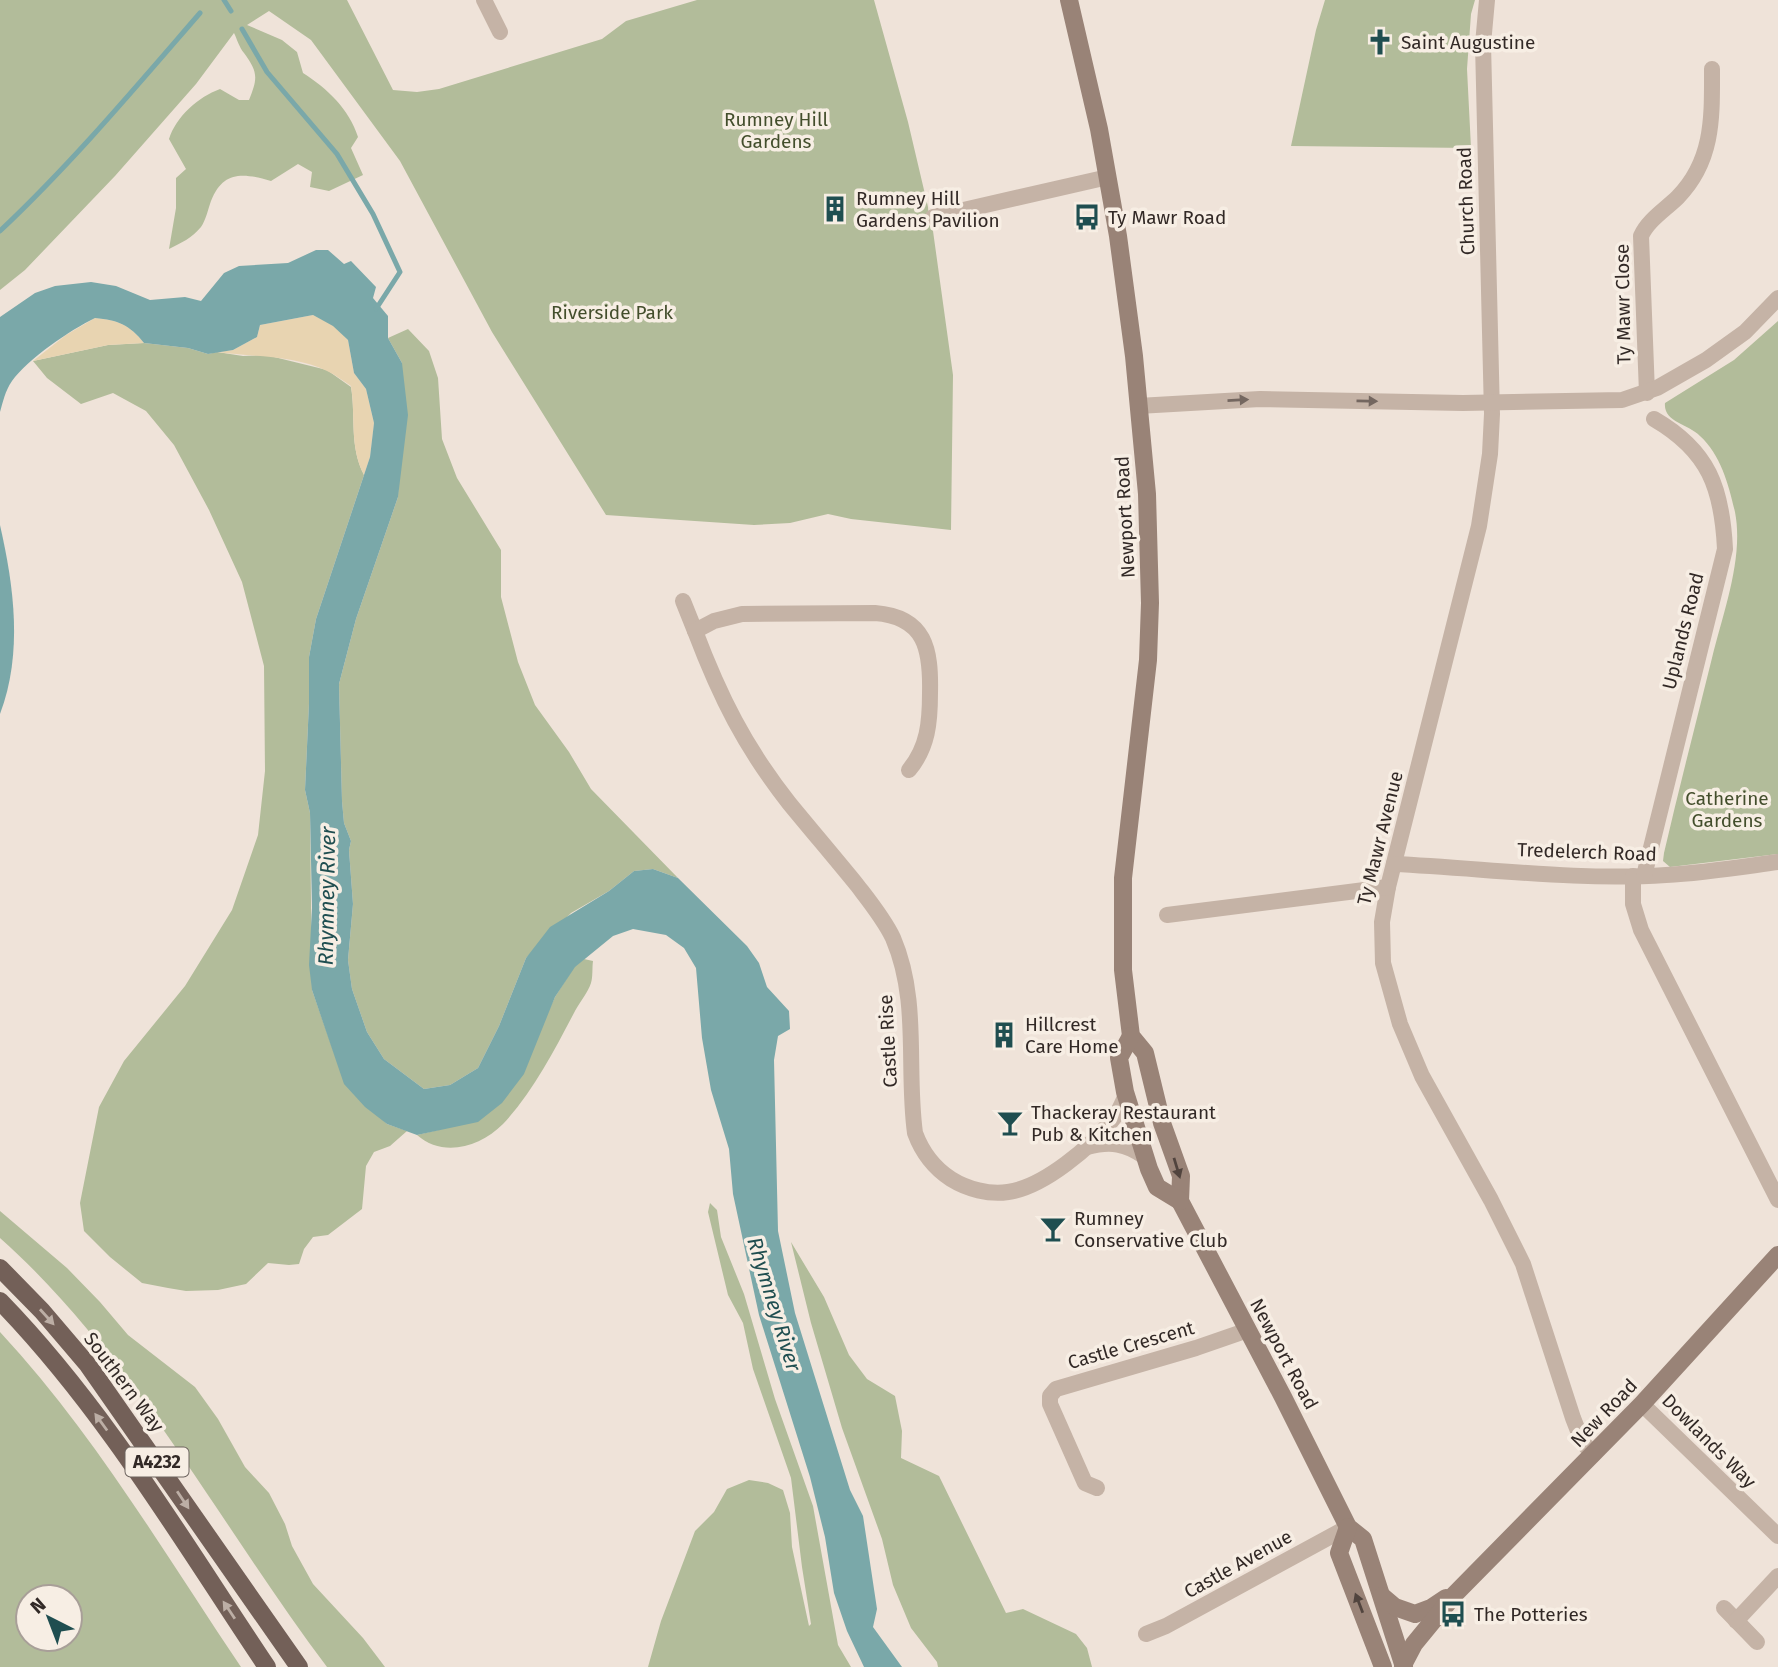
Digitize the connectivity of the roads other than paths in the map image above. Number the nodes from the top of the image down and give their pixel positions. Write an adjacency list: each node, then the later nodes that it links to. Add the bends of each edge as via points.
1 (484, 0): 4 (street)
2 (1069, 0): 6 (main road, Newport Road)
3 (1487, 0): 10 (street, Church Road, via 1483,44)
4 (500, 32)
5 (1712, 69): 9 (street, Ty Mawr Close, via 1710,139 1681,194 1645,227 1642,236)
6 (1108, 177): 7 (street); 11 (main road, Newport Road, via 1128,302)
7 (933, 218)
8 (1778, 298): 9 (street, via 1724,348)
9 (1647, 393): 10 (street, via 1622,400)
10 (1492, 402): 11 (street, one-way to 10, via 1260,399); 17 (street, Ty Mawr Avenue, via 1479,526)
11 (1138, 406): 21 (main road, Newport Road, via 1147,494 1150,603 1148,660 1122,890 1122,959)
12 (1654, 419): 18 (street, Uplands Road, via 1683,437 1705,463 1721,510 1725,550)
13 (683, 601): 14 (street, Castle Rise)
14 (695, 631): 15 (street, via 741,614 875,613 905,621 926,644 931,671 930,722 924,747); 23 (street, Castle Rise, via 721,695 752,752 867,898 892,937 909,999 915,1133 929,1159 947,1177 968,1188 1009,1192 1045,1178)
15 (909, 769)
16 (1778, 862): 18 (street, Tredelerch Road)
17 (1394, 863): 18 (street, Tredelerch Road); 19 (street, Ty Mawr Avenue)
18 (1638, 876): 25 (street, Uplands Road, via 1633,904 1641,930)
19 (1388, 887): 20 (street); 32 (street, Ty Mawr Avenue, via 1382,922 1383,963 1400,1024 1422,1076 1523,1264 1573,1418)
20 (1167, 915)
21 (1131, 1036): 22 (main road, Newport Road, via 1119,1058); 26 (main road, Newport Road, one-way to 26, via 1145,1053 1181,1177)
22 (1126, 1095): 23 (street, Castle Rise, via 1115,1116); 24 (main road, Newport Road)
23 (1087, 1147): 24 (street, via 1117,1143)
24 (1145, 1157): 26 (main road, Newport Road, via 1157,1187)
25 (1778, 1200)
26 (1180, 1201): 30 (main road, Newport Road)
27 (1778, 1255): 31 (main road, New Road)
28 (0, 1268): 45 (main road, Southern Way / A4232, one-way to 45, via 96,1376)
29 (0, 1301): 44 (main road, A4232, one-way to 29, via 96,1416)
30 (1248, 1330): 33 (street, Castle Crescent, via 1056,1389 1050,1404 1085,1483); 34 (main road, Newport Road)
31 (1642, 1404): 32 (main road, New Road); 35 (street, Dowlands Way)
32 (1593, 1455): 37 (main road, New Road)
33 (1097, 1488)
34 (1348, 1527): 38 (main road, Newport Road, via 1363,1539); 41 (street, Castle Avenue); 46 (main road, one-way to 34, via 1339,1553)
35 (1778, 1536)
36 (1778, 1576): 40 (street)
37 (1455, 1594): 38 (main road, New Road, via 1415,1614); 43 (main road, New Road, via 1414,1644)
38 (1382, 1596): 43 (main road, Newport Road)
39 (1724, 1608): 40 (street)
40 (1736, 1621): 42 (street)
41 (1146, 1634)
42 (1757, 1643)
43 (1404, 1666)
44 (267, 1667)
45 (299, 1667)
46 (1383, 1667)

